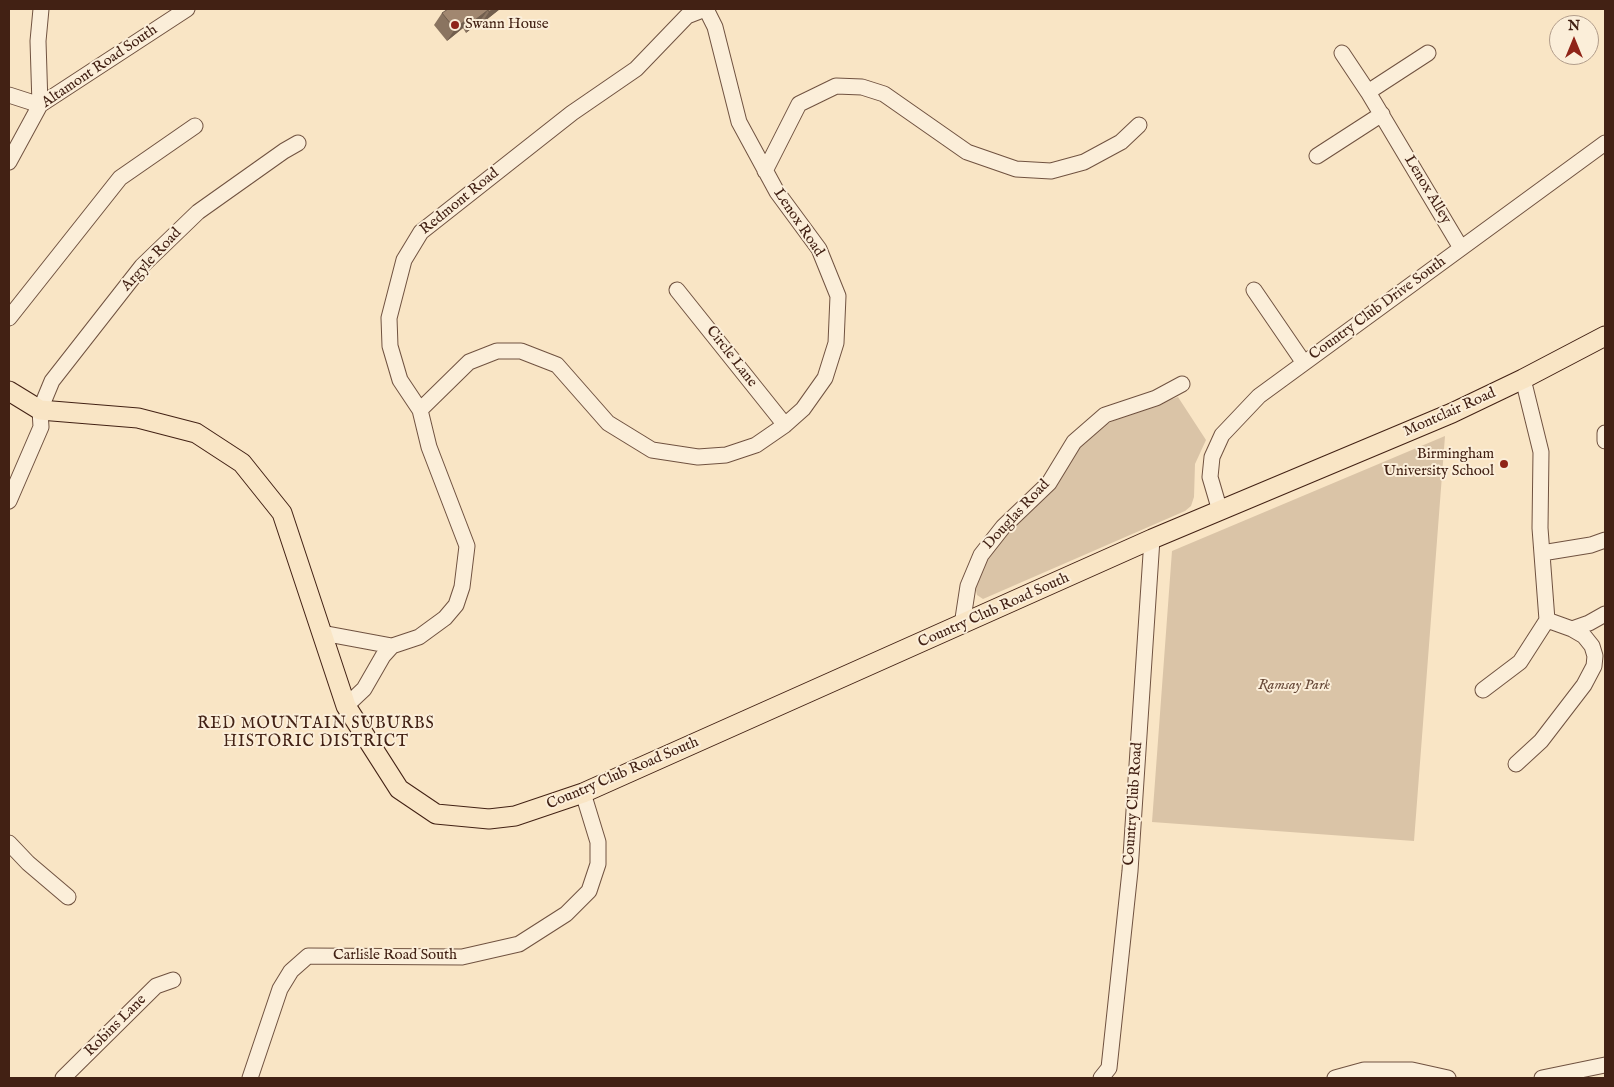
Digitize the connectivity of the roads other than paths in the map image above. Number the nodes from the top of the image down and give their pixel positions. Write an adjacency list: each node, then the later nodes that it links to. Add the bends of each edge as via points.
1 (41, 9): 8 (street, via 38,41)
2 (187, 9): 8 (street, Altamont Road South)
3 (706, 9): 16 (street, Lenox Road, via 715,27 739,122); 27 (street, Redmont Road, via 687,16 636,69 572,113 421,232 404,260 389,318 390,346 400,380)
4 (1342, 53): 6 (street, Lenox Alley)
5 (1428, 53): 6 (street)
6 (1368, 92): 9 (street, Lenox Alley)
7 (9, 95): 8 (street)
8 (40, 105): 15 (street, Altamont Road South)
9 (1382, 114): 14 (street); 17 (street, Lenox Alley)
10 (1139, 125): 16 (street, Lenox Road, via 1120,142 1084,162 1051,171 1016,169 967,152 884,94 862,87 836,86 799,104)
11 (195, 126): 20 (street, via 120,178)
12 (298, 143): 26 (street, Argyle Road, via 198,212 142,266 52,381)
13 (1605, 143): 17 (street, Country Club Drive South)
14 (1317, 156)
15 (9, 162)
16 (765, 171): 28 (street, Lenox Road, via 819,249 838,296 836,343 825,378 803,409)
17 (1462, 248): 22 (street, Country Club Drive South)
18 (677, 290): 28 (street, Circle Lane)
19 (1254, 290): 22 (street)
20 (9, 318)
21 (1605, 336): 23 (main road, Montclair Road)
22 (1304, 364): 32 (street, Country Club Drive South, via 1259,396 1222,435 1212,457 1210,477)
23 (1523, 379): 32 (main road, Montclair Road, via 1452,414); 35 (street, via 1541,452)
24 (1182, 384): 38 (street, Douglas Road, via 1156,398 1105,415 1074,442 1049,483 1003,527 981,555 968,586)
25 (9, 391): 26 (main road)
26 (40, 410): 31 (street, Argyle Road, via 41,427); 40 (main road, Country Club Road South, via 138,418 196,433 242,463 282,513)
27 (420, 410): 28 (street, Lenox Road, via 469,362 497,351 521,351 557,365 608,423 652,450 698,457 726,454 756,445); 41 (street, Redmont Road, via 429,447 467,546 462,587 456,605 445,618 419,637)
28 (785, 425)
29 (1605, 433): 30 (street)
30 (1605, 441)
31 (9, 501)
32 (1220, 511): 33 (main road, Montclair Road)
33 (1152, 539): 38 (main road, Country Club Road South); 50 (street, Country Club Road, via 1130,871)
34 (1605, 540): 35 (street)
35 (1542, 553): 37 (street)
36 (1605, 614): 39 (street)
37 (1546, 620): 39 (street); 42 (street, via 1520,662)
38 (962, 625): 45 (main road, Country Club Road South)
39 (1572, 628): 44 (street, via 1592,646 1594,666 1584,685 1541,741)
40 (322, 633): 41 (street, Redmont Road); 43 (main road, Country Club Road South)
41 (392, 646): 43 (street, via 364,689)
42 (1483, 690)
43 (346, 706): 45 (main road, Country Club Road South, via 399,789 436,814 489,820 515,816)
44 (1516, 764)
45 (583, 794): 52 (street, Carlisle Road South, via 598,842 598,864 589,891 566,914 519,944 462,957 308,956 291,971 280,989)
46 (9, 843): 47 (street, via 28,864)
47 (68, 897)
48 (173, 980): 51 (street, Robins Lane, via 156,986)
49 (1605, 1065): 55 (street)
50 (1109, 1075)
51 (63, 1078)
52 (250, 1078)
53 (1335, 1078): 54 (street, via 1364,1070 1412,1070)
54 (1448, 1078)
55 (1542, 1078)

